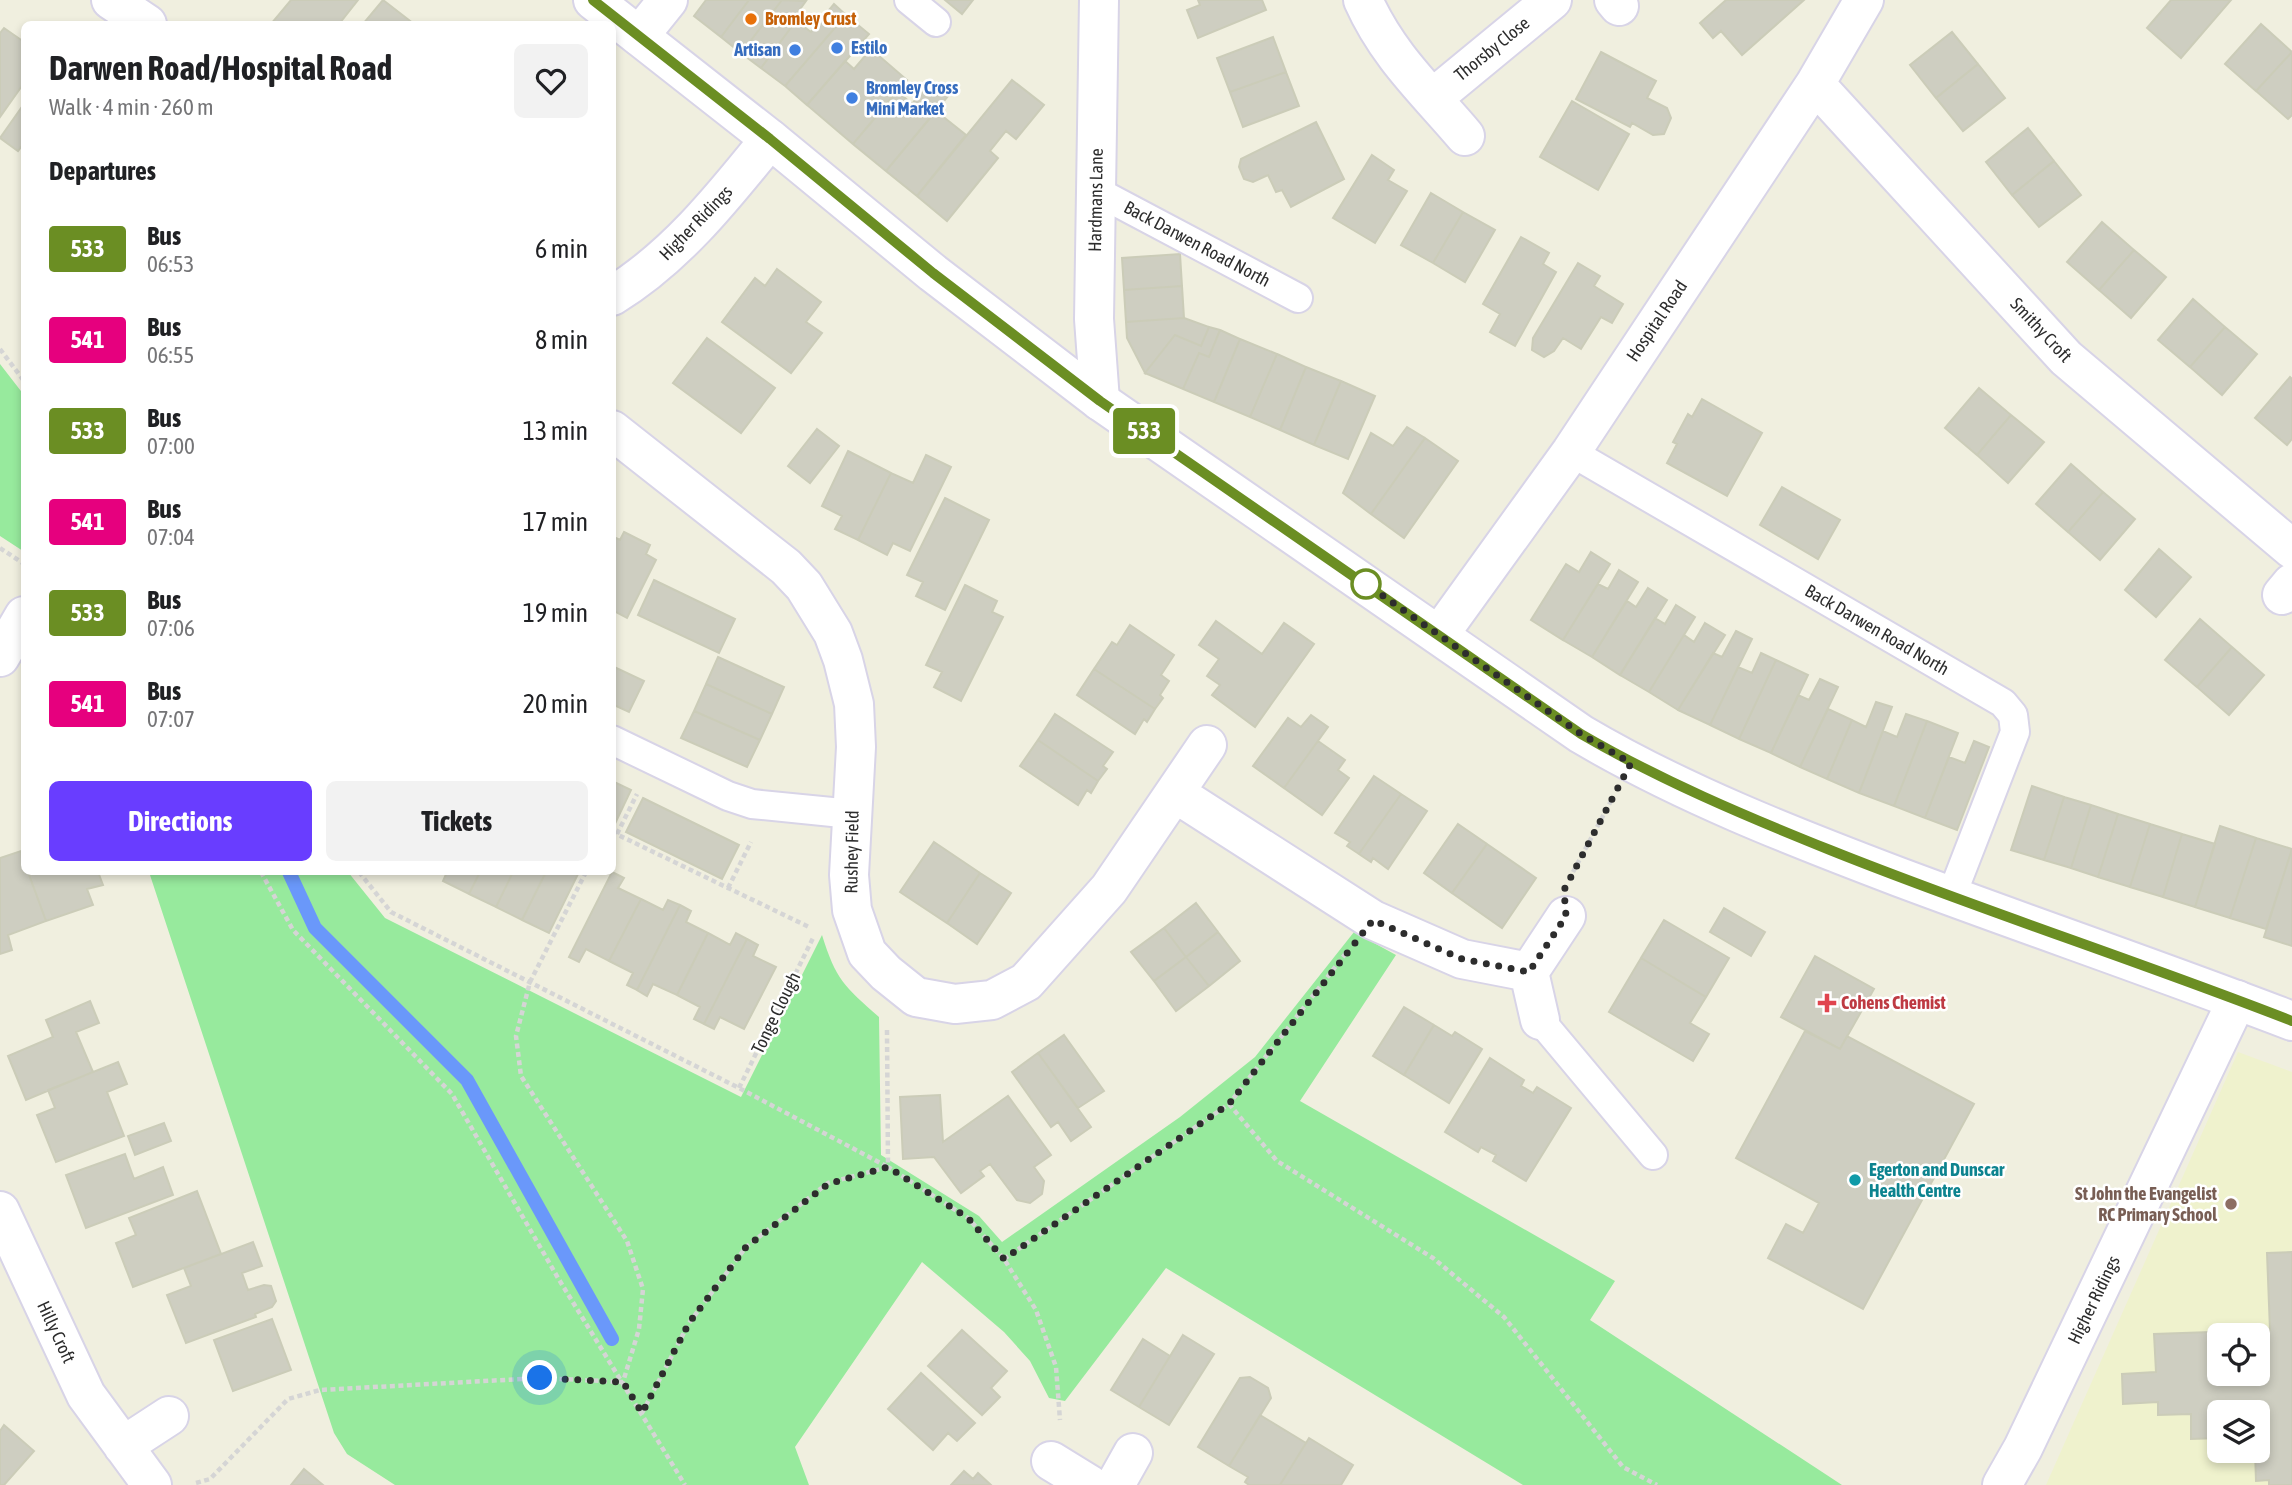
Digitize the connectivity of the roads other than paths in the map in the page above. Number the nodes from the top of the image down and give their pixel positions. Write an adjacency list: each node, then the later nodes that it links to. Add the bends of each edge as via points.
1 (111, 0): 9 (street)
2 (593, 0): 11 (street)
3 (668, 0): 11 (street)
4 (909, 0): 10 (lane)
5 (1099, 0): 16 (street, Hardmans Lane)
6 (1363, 0): 13 (street, via 1397,60)
7 (1552, 0): 13 (street, Thorsby Close)
8 (1864, 0): 12 (street, Hospital Road)
9 (142, 21)
10 (936, 22)
11 (639, 36): 15 (street)
12 (1815, 83): 21 (street, Hospital Road); 22 (street, Smithy Croft, via 2066,358)
13 (1433, 98): 14 (street)
14 (1465, 136)
15 (770, 139): 17 (street, Higher Ridings, via 719,203 639,280); 19 (street, via 933,273)
16 (1096, 191): 18 (lane, Back Darwen Road North); 19 (street, Hardmans Lane, via 1094,319)
17 (616, 294)
18 (1298, 298)
19 (1100, 401): 24 (street)
20 (616, 433): 29 (street, Rushey Field, via 786,567 819,608 844,660 854,704)
21 (1571, 452): 24 (street, Hospital Road); 30 (lane, Back Darwen Road North, via 2003,703 2013,715 2015,732)
22 (2292, 549)
23 (21, 621): 25 (street)
24 (1439, 635): 30 (street, via 1581,734 1631,763 1769,826)
25 (0, 657)
26 (616, 742): 29 (lane, via 752,804)
27 (1207, 745): 28 (street, Rushey Field)
28 (1175, 793): 29 (street, Rushey Field, via 1109,890 1026,982 992,1000 955,1004 916,996 867,953 852,910); 32 (street, via 1373,920 1462,959)
29 (852, 814)
30 (1951, 897): 33 (street)
31 (1566, 916): 32 (street)
32 (1529, 972): 34 (street)
33 (2237, 1000): 35 (street); 43 (street, Higher Ridings)
34 (1540, 1020): 36 (lane)
35 (2292, 1020)
36 (1653, 1155)
37 (0, 1211): 39 (street, Hilly Croft, via 86,1395)
38 (169, 1416): 39 (street)
39 (123, 1446): 41 (street, Hilly Croft)
40 (1051, 1461): 42 (street)
41 (152, 1485)
42 (1090, 1485)
43 (2002, 1485)

